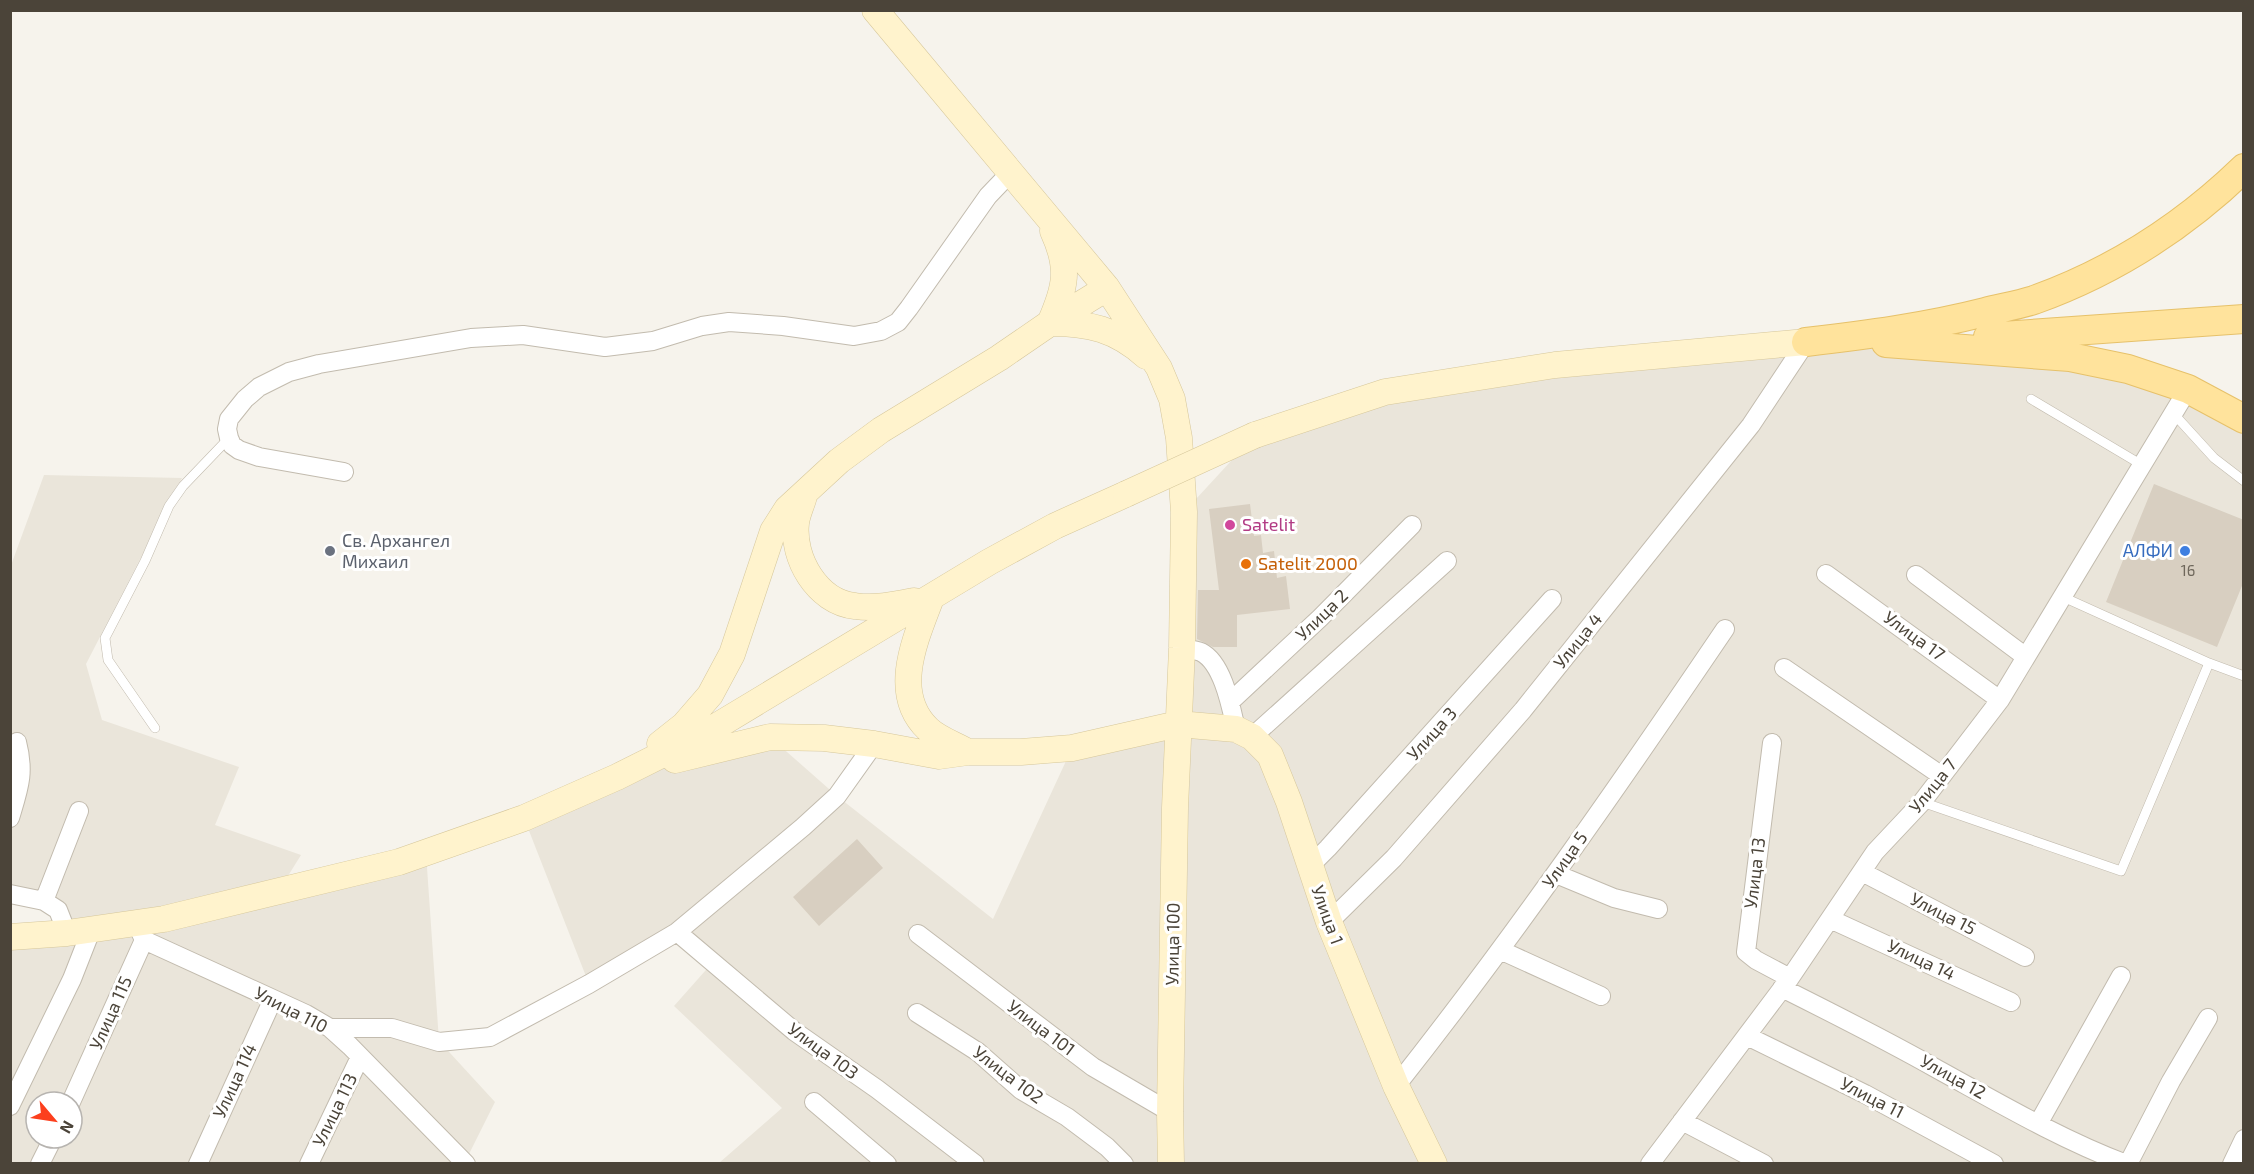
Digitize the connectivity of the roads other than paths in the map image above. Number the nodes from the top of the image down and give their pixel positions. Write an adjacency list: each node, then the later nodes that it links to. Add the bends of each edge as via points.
1 (875, 10): 3 (main road)
2 (2244, 168): 8 (main road, via 2216,196 2153,242 2074,284 2032,300 1950,321)
3 (1010, 173): 4 (main road); 15 (street, via 988,196 909,308 897,322 881,331 854,336 729,322 653,341 605,347 523,335 471,338 319,363 289,372 258,387 240,404 229,419)
4 (1047, 218): 5 (main road); 7 (main road, via 1062,250 1065,275 1062,296)
5 (1107, 288): 7 (main road); 10 (main road)
6 (2244, 319): 9 (main road)
7 (1050, 323): 10 (main road, via 1081,323 1104,330 1129,341); 19 (main road, via 882,430)
8 (1806, 342): 9 (main road); 24 (main road, bridge, via 1555,365 1397,391 1322,412 1256,435 1055,526); 54 (street, Улица 4, via 1751,425 1523,710 1394,858)
9 (1893, 343): 11 (main road, via 2070,357 2128,369)
10 (1159, 368): 28 (main road, Улица 100, via 1172,399 1179,438 1184,512)
11 (2188, 389): 13 (street, Улица 7); 14 (main road)
12 (2031, 399): 16 (lane)
13 (2173, 413): 16 (street, Улица 7); 18 (lane, via 2214,458)
14 (2244, 419)
15 (229, 438): 17 (street, via 239,450 259,457); 36 (lane, via 169,506 105,638 108,660)
16 (2142, 465): 25 (street, Улица 7)
17 (344, 472)
18 (2244, 481)
19 (806, 490): 24 (main road, via 796,523 799,550 810,579 829,597 852,606 886,607); 43 (main road, via 773,531 732,654 710,695 684,725)
20 (1412, 525): 34 (street, Улица 2)
21 (1447, 561): 37 (street)
22 (1826, 574): 33 (street, Улица 17)
23 (1916, 575): 29 (street)
24 (931, 597): 41 (main road, via 910,656 908,684 914,710 928,730); 43 (main road, via 707,732)
25 (2063, 597): 29 (street, Улица 7); 30 (lane)
26 (1552, 599): 47 (street, Улица 3)
27 (1725, 629): 49 (street, Улица 5)
28 (1182, 648): 34 (street, via 1201,652 1215,665); 35 (main road, Улица 100)
29 (2026, 657): 33 (street, Улица 7)
30 (2209, 663): 32 (lane); 44 (lane, via 2121,871)
31 (1784, 668): 42 (street)
32 (2244, 676)
33 (2000, 700): 42 (street, Улица 7)
34 (1230, 702): 37 (street)
35 (1178, 724): 37 (main road, via 1211,725); 41 (main road, via 1072,748); 77 (main road, Улица 100)
36 (155, 728)
37 (1244, 733): 47 (main road, Улица 1, via 1270,755)
38 (17, 742): 46 (street, via 22,761 20,783)
39 (1772, 743): 64 (street, Улица 13, via 1746,952)
40 (874, 744): 41 (main road, via 939,756); 43 (main road, via 770,737); 57 (street, via 837,796)
41 (968, 752)
42 (1942, 776): 44 (street, Улица 7)
43 (617, 777): 56 (main road, via 524,818 399,862)
44 (1922, 802): 48 (street, Улица 7, via 1875,852)
45 (79, 811): 51 (street)
46 (10, 818)
47 (1310, 866): 54 (main road, Улица 1)
48 (1862, 872): 53 (street, Улица 7); 62 (street, Улица 15)
49 (1556, 874): 52 (street, via 1614,898); 61 (street, Улица 5)
50 (10, 894): 51 (street)
51 (44, 901): 58 (street, via 58,910)
52 (1658, 909)
53 (1830, 919): 64 (street, Улица 7); 67 (street, Улица 14)
54 (1329, 922): 73 (main road, Улица 1)
55 (92, 928): 56 (main road); 58 (main road); 76 (street, via 72,979)
56 (140, 932): 66 (street, Улица 110); 74 (street, Улица 115)
57 (677, 932): 70 (street, via 490,1037 439,1042 392,1028); 87 (street, Улица 103, via 794,1031)
58 (67, 933): 60 (main road)
59 (918, 934): 77 (street, Улица 101, via 1093,1067)
60 (10, 937)
61 (1500, 950): 65 (street); 73 (street, Улица 5)
62 (2025, 957)
63 (2121, 976): 79 (street)
64 (1786, 983): 71 (street, Улица 7); 79 (street, Улица 12)
65 (1601, 996)
66 (273, 999): 70 (street, Улица 110); 84 (street, Улица 114)
67 (2011, 1002)
68 (917, 1013): 88 (street, Улица 102, via 978,1052 1021,1090 1067,1117)
69 (2208, 1018): 94 (street)
70 (330, 1028): 72 (street, Улица 110)
71 (1747, 1036): 78 (street, Улица 7); 93 (street, Улица 11)
72 (360, 1058): 82 (street, Улица 110); 85 (street, Улица 113)
73 (1396, 1086): 90 (main road, Улица 1)
74 (76, 1090)
75 (814, 1102): 86 (street)
76 (10, 1106)
77 (1170, 1112): 89 (main road, Улица 100)
78 (1682, 1121): 91 (street, Улица 7); 92 (street)
79 (2038, 1124): 94 (street, Улица 12)
80 (2244, 1139): 95 (street)
81 (46, 1150): 83 (street)
82 (465, 1163)
83 (40, 1164)
84 (198, 1164)
85 (309, 1164)
86 (886, 1164)
87 (975, 1164)
88 (1124, 1164)
89 (1171, 1164)
90 (1434, 1164)
91 (1650, 1164)
92 (1764, 1164)
93 (1994, 1164)
94 (2127, 1164)
95 (2232, 1164)

